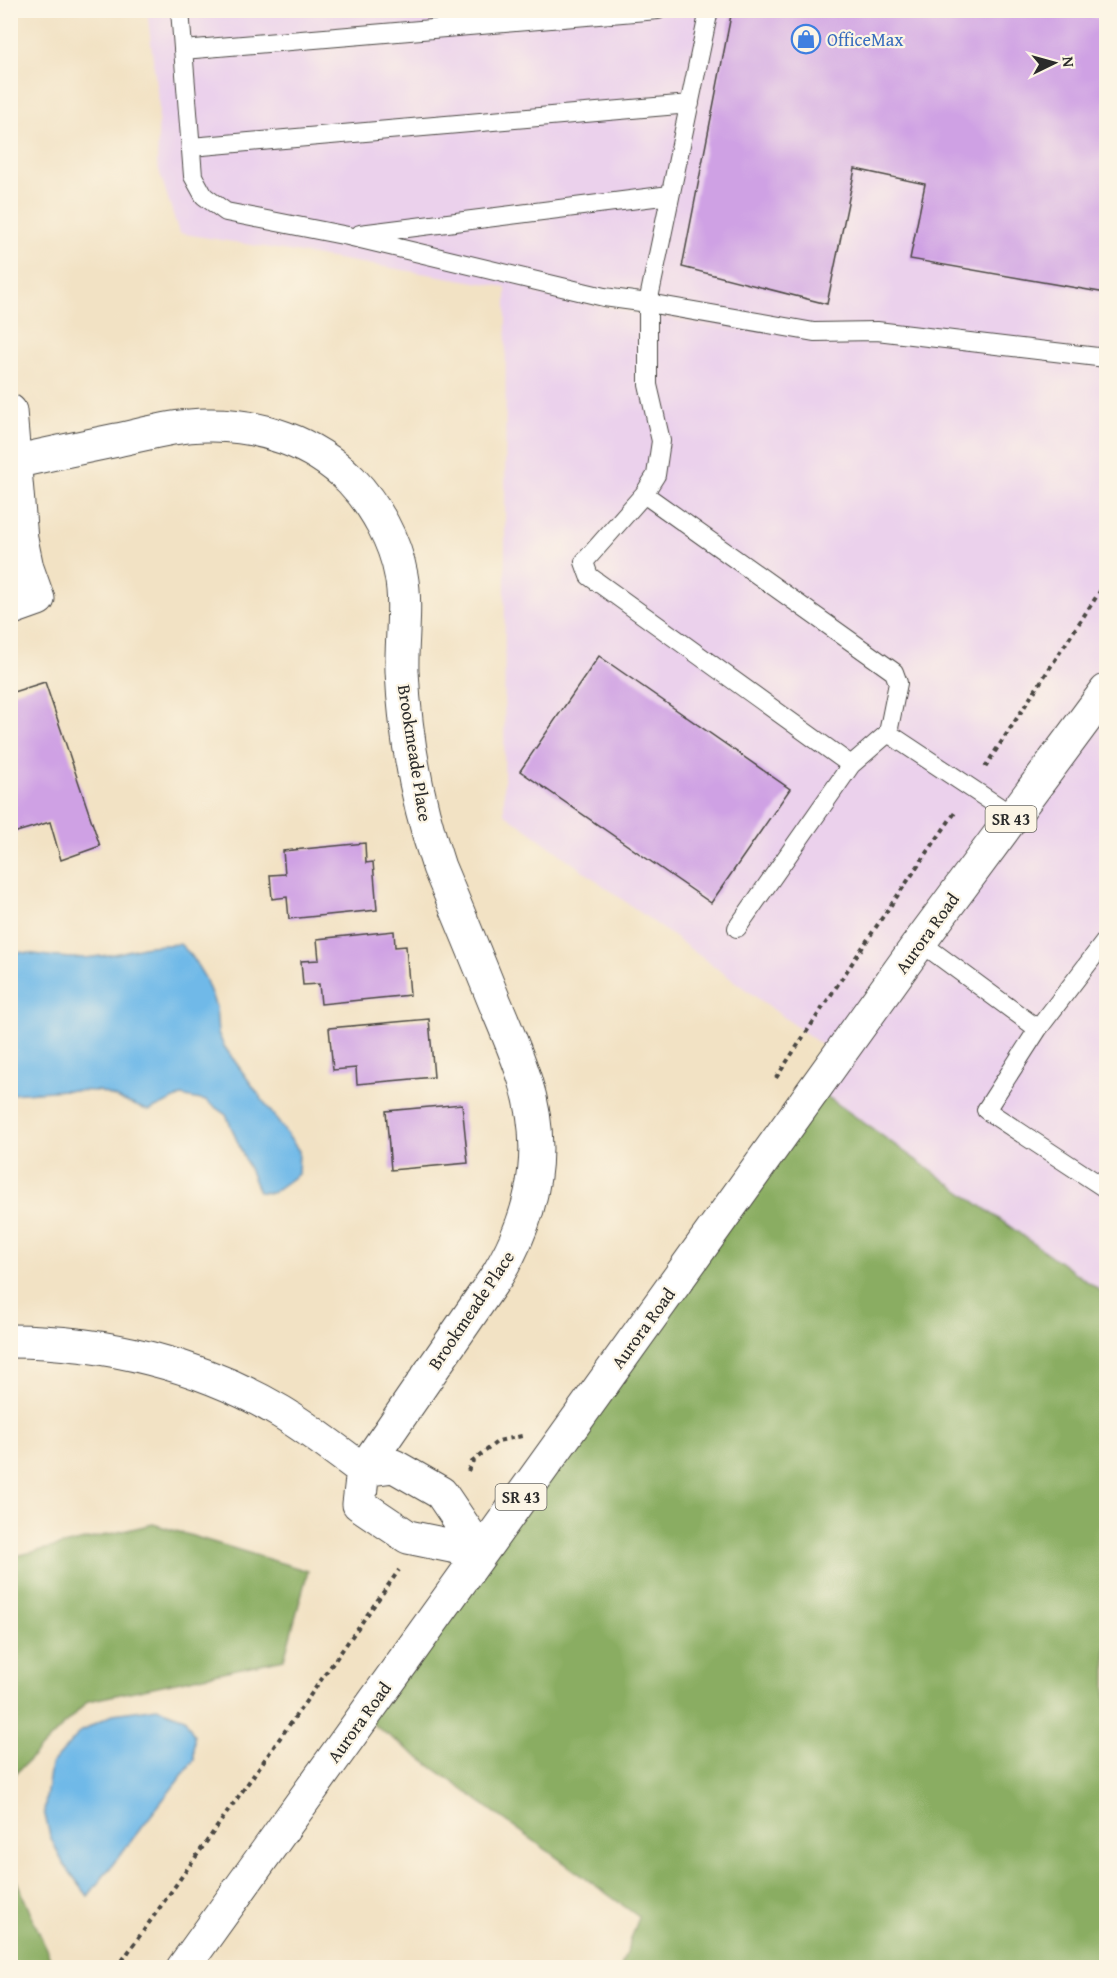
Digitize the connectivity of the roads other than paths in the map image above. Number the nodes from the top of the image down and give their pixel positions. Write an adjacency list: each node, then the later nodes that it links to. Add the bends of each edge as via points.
1 (180, 10): 4 (lane)
2 (658, 10): 4 (lane)
3 (709, 10): 5 (lane)
4 (183, 50): 6 (lane)
5 (690, 104): 6 (lane); 7 (lane)
6 (191, 147): 8 (lane, via 193,176 204,196 226,212)
7 (670, 195): 8 (lane); 9 (lane)
8 (348, 236): 9 (lane, via 604,297)
9 (648, 303): 10 (lane, via 814,332 877,331); 13 (lane, via 648,385 661,441 656,475)
10 (1107, 358)
11 (10, 411): 12 (street)
12 (14, 462): 14 (street, via 21,539 38,599); 25 (street, Brookmeade Place, via 186,426 228,425 266,432 304,445 341,470 379,515 402,575 405,711 428,832 525,1080 534,1122 536,1166 528,1210 511,1252)
13 (644, 494): 16 (lane, via 894,672 898,683); 17 (lane, via 584,562 589,576)
14 (10, 609)
15 (1107, 691): 18 (street, Aurora Road / SR 43)
16 (888, 733): 17 (lane); 18 (lane)
17 (851, 765): 19 (lane)
18 (1013, 816): 21 (street, Aurora Road / SR 43)
19 (737, 928)
20 (1107, 940): 22 (lane)
21 (920, 942): 22 (lane); 26 (street, Aurora Road / SR 43)
22 (1038, 1029): 23 (lane, via 986,1110)
23 (1107, 1189)
24 (10, 1341): 25 (street, via 111,1350 209,1378 279,1411)
25 (363, 1470): 26 (street, via 394,1466 441,1493); 26 (street, via 359,1504 408,1538)
26 (481, 1552): 27 (street, Aurora Road / SR 43)
27 (183, 1968)

